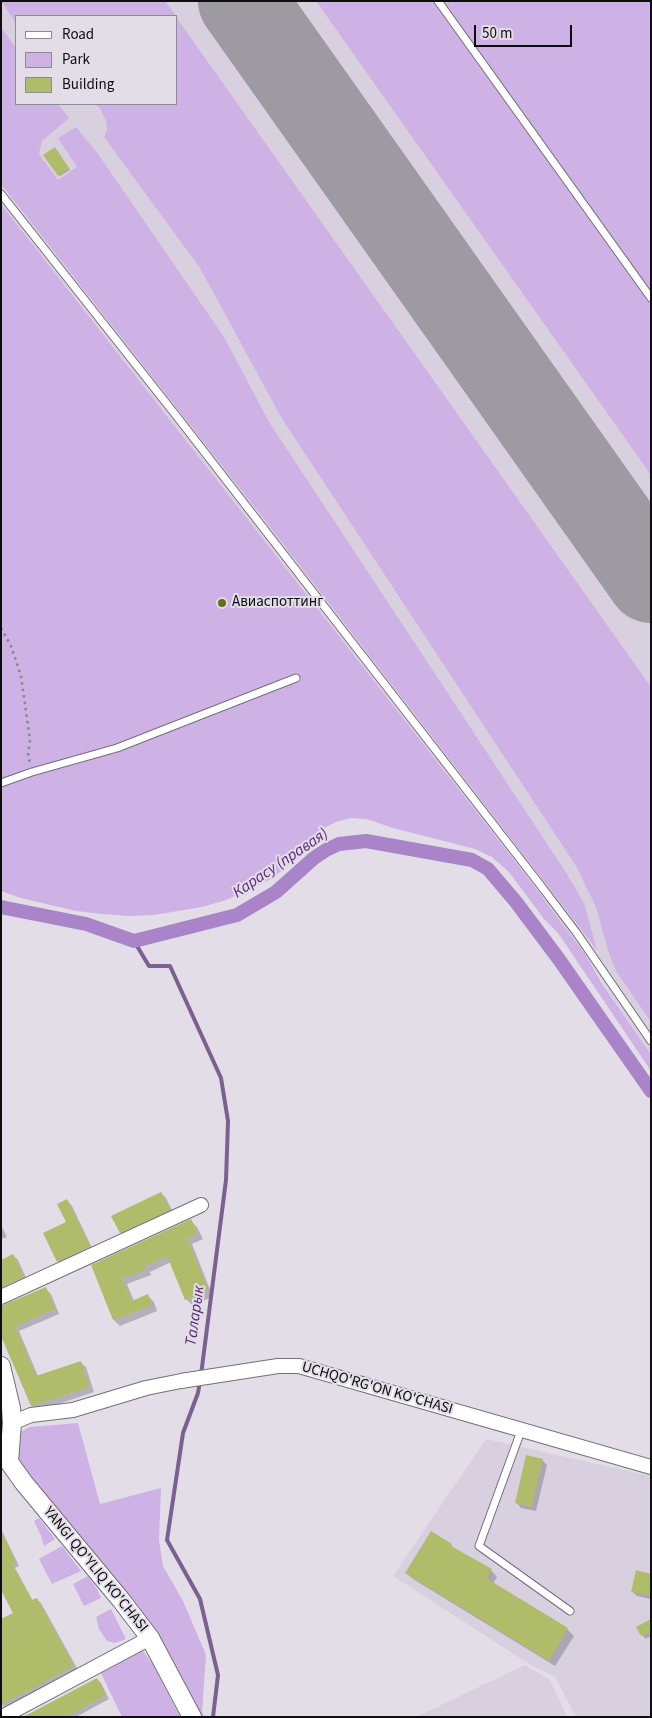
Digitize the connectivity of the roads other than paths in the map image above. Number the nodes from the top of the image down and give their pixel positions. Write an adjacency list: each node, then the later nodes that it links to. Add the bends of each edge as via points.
1 (438, 1): 3 (lane)
2 (1, 194): 6 (lane, via 538,882)
3 (651, 298)
4 (296, 678): 5 (lane, via 117,748)
5 (1, 783)
6 (651, 1041)
7 (201, 1205): 8 (street)
8 (1, 1297)
9 (1, 1366): 10 (street, via 9,1393)
10 (12, 1423): 11 (street, UCHQO'RG'ON KO'CHASI, via 31,1415 73,1410 146,1388 284,1366 307,1367); 12 (street, YANGI QO'YLIQ KO'CHASI)
11 (521, 1430): 13 (street, UCHQO'RG'ON KO'CHASI); 14 (lane, via 479,1546)
12 (5, 1463): 15 (street, YANGI QO'YLIQ KO'CHASI)
13 (651, 1467)
14 (570, 1611)
15 (150, 1638): 16 (street); 17 (street, YANGI QO'YLIQ KO'CHASI)
16 (2, 1717)
17 (192, 1717)

